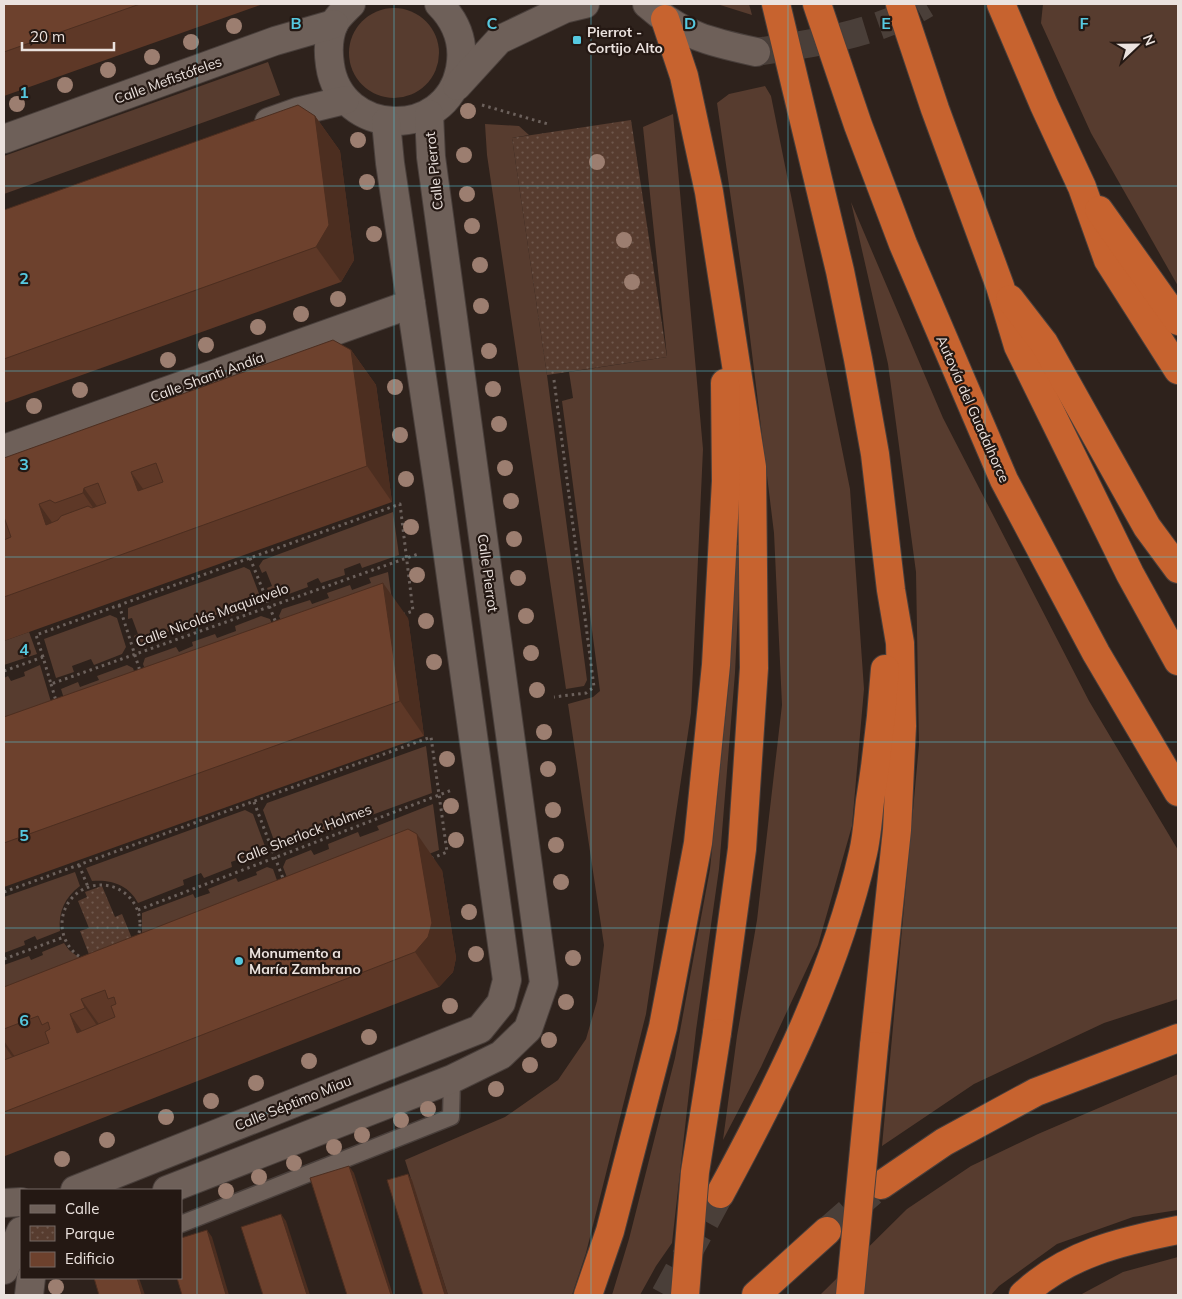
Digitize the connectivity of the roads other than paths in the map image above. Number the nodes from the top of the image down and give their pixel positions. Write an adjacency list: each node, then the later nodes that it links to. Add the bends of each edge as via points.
1 (439, 4): 11 (street, via 451,16 460,35 463,56 459,78)
2 (585, 4): 11 (street, via 564,9 499,40)
3 (776, 4): 23 (highway, via 858,358 875,454)
4 (818, 4): 25 (highway, Autovía del Guadalhorce, via 858,125 903,244 1004,480 1096,653)
5 (900, 4): 16 (highway)
6 (1001, 4): 15 (highway)
7 (656, 12): 9 (street, via 708,42); 17 (highway, via 684,76 707,182)
8 (342, 14): 10 (street, via 327,50 331,77); 14 (street, Calle Mefistófeles)
9 (756, 52)
10 (345, 100): 12 (street, via 364,115); 13 (street)
11 (438, 105): 12 (street, via 408,121); 27 (street, Calle Pierrot, via 431,157 544,983 528,1029 502,1055)
12 (386, 122): 18 (street)
13 (245, 130)
14 (4, 139)
15 (1082, 187): 19 (highway); 20 (highway, via 1108,260)
16 (1000, 286): 22 (highway, via 1044,343 1147,527); 24 (highway, via 1018,346 1130,574)
17 (724, 294): 41 (highway, via 726,481 716,665 698,843 663,1027 610,1231); 42 (highway, bridge, via 752,467 754,668 742,849 695,1172)
18 (411, 304): 21 (street, Calle Shanti Andía); 29 (street, Calle Séptimo Miau, via 507,980 501,1003 480,1029)
19 (1178, 321)
20 (1178, 370)
21 (4, 450)
22 (1178, 569)
23 (891, 590): 31 (highway, via 880,733 863,852 836,947 802,1035); 44 (highway, bridge, via 900,644 902,726 897,830)
24 (1178, 661)
25 (1178, 792)
26 (1178, 1038): 28 (highway, via 1036,1092 944,1142)
27 (452, 1079): 30 (street); 34 (lane, via 451,1117)
28 (881, 1185)
29 (78, 1189)
30 (170, 1189)
31 (720, 1194)
32 (20, 1202): 33 (street)
33 (4, 1203)
34 (182, 1224)
35 (1178, 1230): 45 (highway, via 1121,1241 1075,1260 1037,1282)
36 (827, 1231): 43 (highway)
37 (20, 1233): 38 (street)
38 (4, 1270)
39 (31, 1279): 40 (street)
40 (29, 1295)
41 (588, 1295)
42 (685, 1295)
43 (756, 1295)
44 (850, 1295)
45 (1023, 1295)

